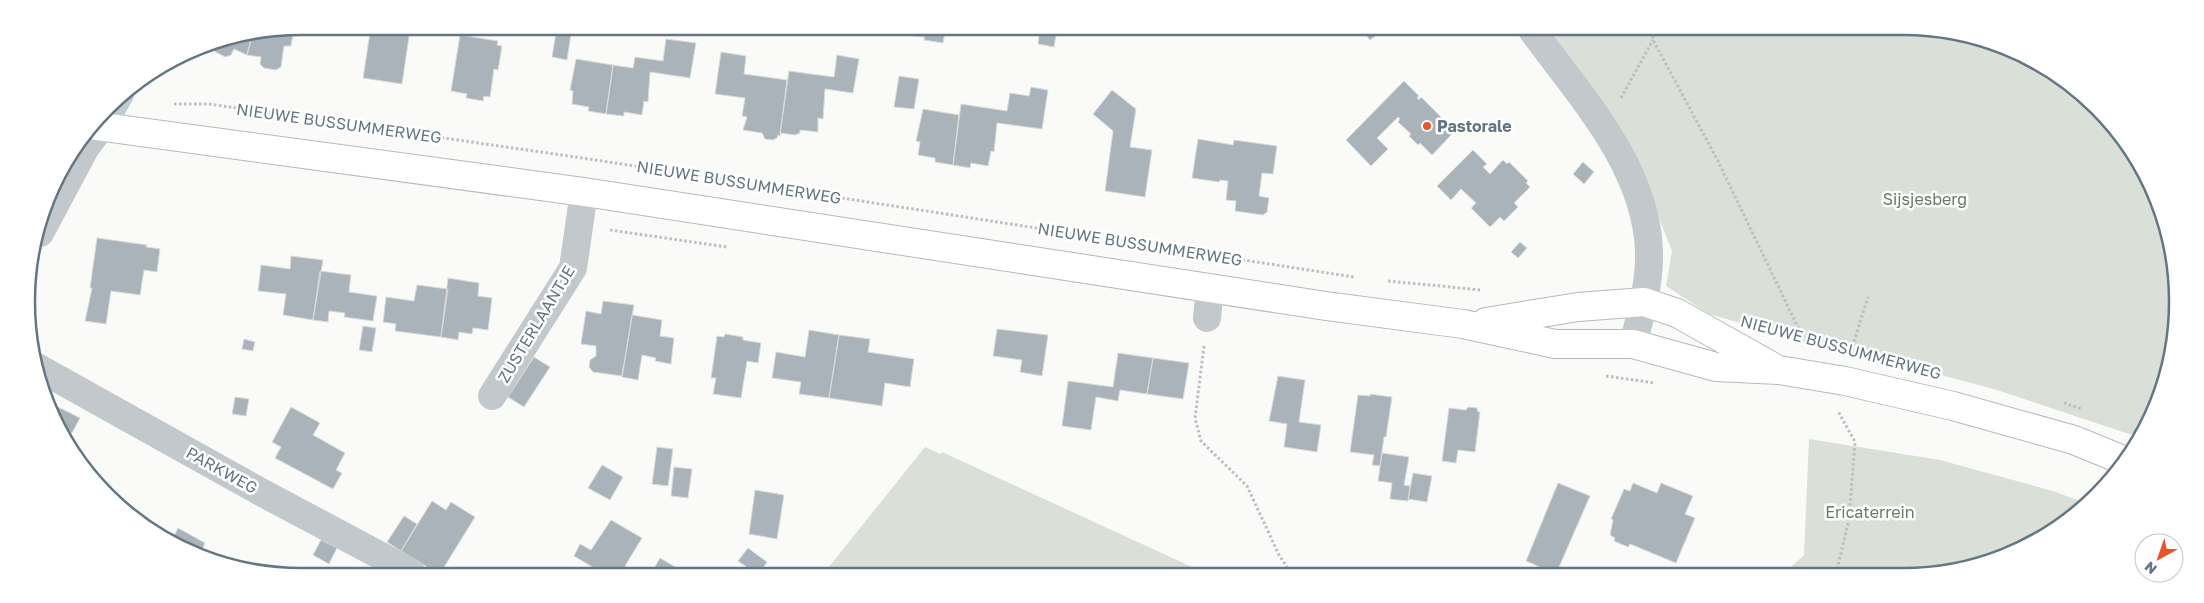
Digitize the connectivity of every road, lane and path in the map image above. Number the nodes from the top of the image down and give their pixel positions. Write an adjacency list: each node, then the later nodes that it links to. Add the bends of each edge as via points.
1 (1536, 35): 6 (street)
2 (1654, 35): 3 (path)
3 (1654, 40): 6 (path); 19 (path, via 1717,159)
4 (172, 104): 10 (path, NIEUWE BUSSUMMERWEG, via 210,104 589,159)
5 (100, 127): 8 (main road, NIEUWE BUSSUMMERWEG)
6 (1604, 128): 15 (street, via 1631,176 1647,227 1649,252)
7 (95, 133): 9 (street)
8 (584, 192): 12 (main road, NIEUWE BUSSUMMERWEG); 28 (street, ZUSTERLAANTJE, via 573,268)
9 (49, 216)
10 (1355, 277)
11 (1383, 281): 13 (path)
12 (1210, 288): 16 (street); 17 (main road, NIEUWE BUSSUMMERWEG)
13 (1483, 291)
14 (1868, 296): 23 (path)
15 (1644, 302): 17 (main road, NIEUWE BUSSUMMERWEG, via 1578,307); 20 (street); 25 (main road, NIEUWE BUSSUMMERWEG, via 1677,313)
16 (1207, 318): 35 (path, via 1195,418 1201,441 1247,486)
17 (1463, 324): 20 (main road, NIEUWE BUSSUMMERWEG, via 1555,344)
18 (1767, 329): 19 (path, NIEUWE BUSSUMMERWEG)
19 (1804, 340): 21 (path, NIEUWE BUSSUMMERWEG); 27 (path)
20 (1633, 344): 25 (main road, NIEUWE BUSSUMMERWEG, via 1716,367)
21 (1822, 345)
22 (1841, 350): 23 (path, NIEUWE BUSSUMMERWEG)
23 (1851, 353): 24 (path, NIEUWE BUSSUMMERWEG)
24 (1860, 355)
25 (1778, 370): 27 (main road, NIEUWE BUSSUMMERWEG)
26 (44, 371): 34 (street, PARKWEG)
27 (1819, 378): 33 (main road, NIEUWE BUSSUMMERWEG, via 1953,406 2074,440); 36 (path, via 1855,442 1849,520)
28 (492, 396)
29 (2056, 402): 30 (path)
30 (2083, 409)
31 (2126, 426): 32 (path)
32 (2136, 430)
33 (2118, 458)
34 (403, 568)
35 (1288, 568)
36 (1837, 568)

